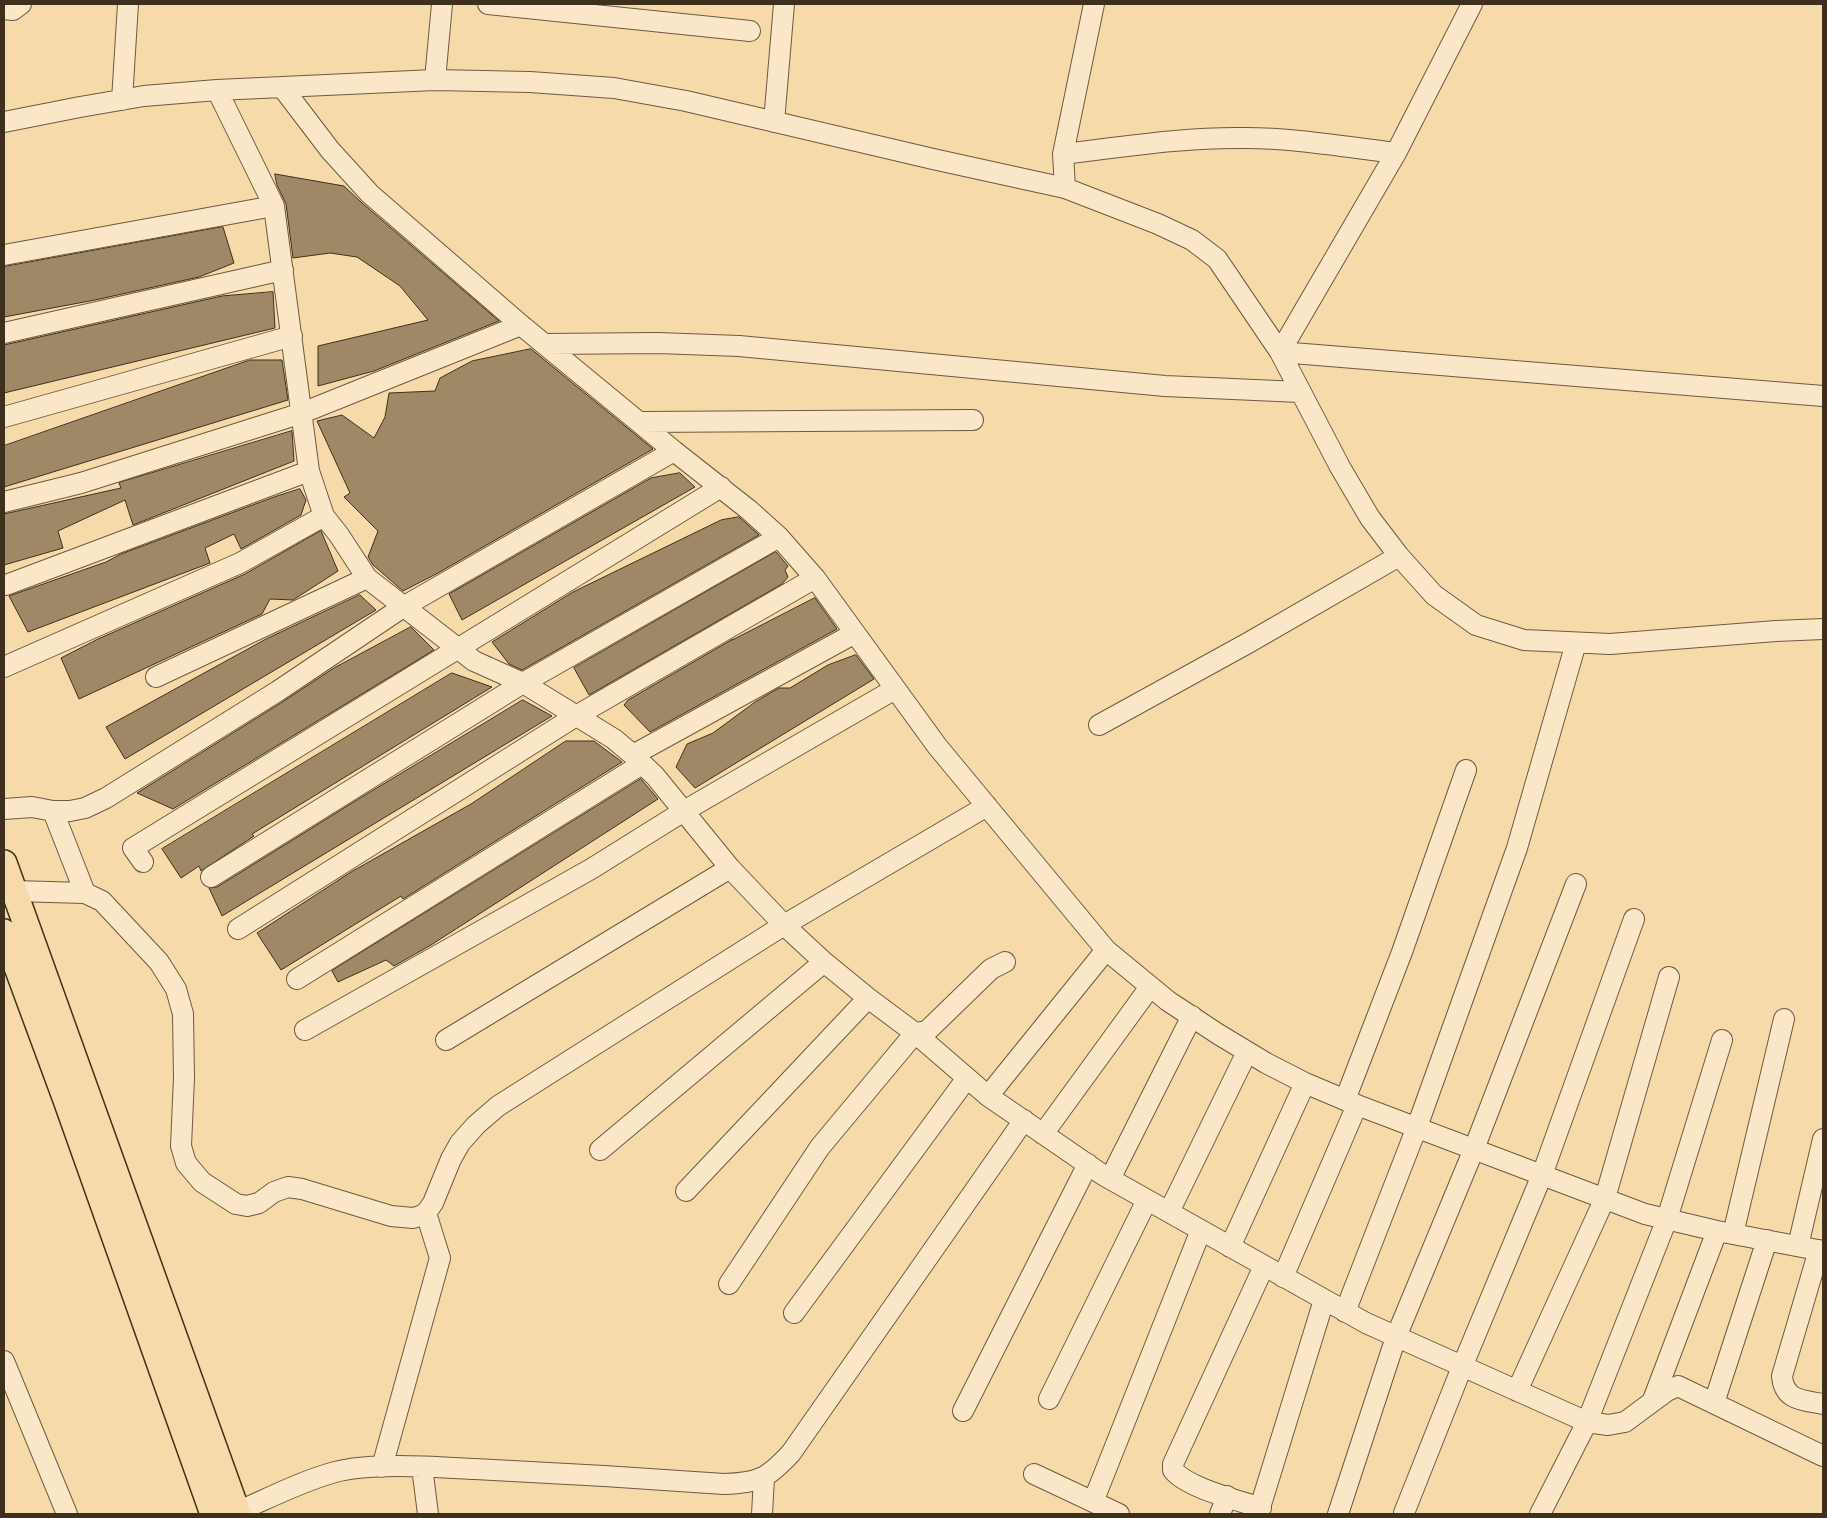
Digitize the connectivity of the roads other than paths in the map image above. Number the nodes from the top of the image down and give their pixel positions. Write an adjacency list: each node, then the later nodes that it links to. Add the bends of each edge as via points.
1 (21, 4): 8 (street, via 13,10)
2 (128, 4): 13 (street)
3 (442, 4): 10 (street)
4 (488, 4): 9 (street)
5 (784, 4): 15 (street)
6 (1094, 4): 17 (street)
7 (1472, 4): 16 (street)
8 (4, 9)
9 (750, 31)
10 (435, 80): 11 (street); 15 (street, via 614,88)
11 (282, 87): 12 (street); 22 (street, via 330,150 370,194)
12 (217, 90): 13 (street); 19 (street)
13 (122, 100): 14 (street)
14 (4, 122)
15 (774, 122): 18 (street)
16 (1396, 153): 17 (street, via 1269,138 1242,138 1181,140); 26 (street)
17 (1063, 154): 18 (street)
18 (1065, 188): 26 (street, via 1158,224 1192,240 1217,259)
19 (274, 206): 20 (street); 21 (street)
20 (4, 255)
21 (283, 270): 23 (street); 24 (street)
22 (521, 325): 25 (street); 29 (street)
23 (4, 334)
24 (292, 336): 29 (street); 30 (street)
25 (546, 344): 27 (street, via 739,346 1165,386); 32 (street)
26 (1280, 352): 27 (street); 28 (street)
27 (1300, 392): 39 (street, via 1370,518)
28 (1823, 396)
29 (302, 413): 34 (street); 36 (street, via 81,484)
30 (4, 417)
31 (972, 420): 32 (street)
32 (639, 422): 33 (street)
33 (674, 451): 35 (street); 43 (street)
34 (309, 471): 37 (street); 42 (street)
35 (721, 487): 38 (street); 47 (street)
36 (4, 502)
37 (324, 516): 40 (street); 48 (street, via 240,563)
38 (779, 537): 41 (street); 50 (street)
39 (1399, 556): 46 (street, via 1434,595 1476,625 1524,640); 53 (street)
40 (367, 578): 43 (street); 49 (street)
41 (815, 578): 45 (street); 52 (street)
42 (6, 584)
43 (402, 607): 47 (street); 58 (street, via 278,691 106,798 85,808)
44 (1823, 629): 46 (street, via 1610,644)
45 (854, 633): 51 (street); 54 (street)
46 (1576, 643): 90 (street, via 1517,848)
47 (458, 648): 50 (street, via 474,661); 60 (street, via 133,848)
48 (4, 667)
49 (156, 677)
50 (523, 683): 52 (street); 63 (street)
51 (895, 689): 56 (street); 59 (street)
52 (576, 716): 54 (street, via 614,739); 69 (street)
53 (1099, 725)
54 (637, 759): 59 (street); 75 (street)
55 (1466, 770): 88 (street)
56 (986, 806): 68 (street); 71 (street)
57 (4, 809): 58 (street, via 32,807)
58 (53, 811): 66 (street)
59 (684, 812): 62 (street); 80 (street, via 591,869)
60 (143, 862)
61 (4, 863): 65 (main road)
62 (730, 868): 68 (street); 82 (street)
63 (211, 877)
64 (1576, 884): 93 (street)
65 (14, 891): 66 (street); 134 (main road)
66 (86, 893): 102 (street, via 102,901 159,962 176,989 183,1014 185,1048 181,1146 186,1163 202,1182 236,1204 247,1206 288,1187 391,1216 413,1218)
67 (1634, 919): 96 (street)
68 (784, 925): 72 (street); 102 (street, via 498,1106 476,1125 456,1151)
69 (238, 929)
70 (4, 932): 137 (main road)
71 (1106, 950): 76 (street); 87 (street)
72 (824, 962): 77 (street); 94 (street)
73 (1005, 962): 81 (street, via 991,970 927,1031)
74 (1669, 977): 99 (street)
75 (297, 979)
76 (1150, 987): 78 (street); 91 (street)
77 (868, 998): 81 (street); 98 (street)
78 (1192, 1016): 84 (street); 97 (street)
79 (1784, 1019): 105 (street)
80 (305, 1030)
81 (915, 1033): 85 (street); 112 (street, via 820,1147)
82 (446, 1040)
83 (1722, 1040): 103 (street)
84 (1247, 1052): 86 (street); 101 (street)
85 (967, 1078): 87 (street); 115 (street)
86 (1305, 1083): 88 (street); 108 (street)
87 (988, 1096): 89 (street)
88 (1351, 1102): 90 (street); 111 (street)
89 (1024, 1120): 91 (street); 130 (street, via 791,1453)
90 (1417, 1127): 93 (street); 114 (street)
91 (1043, 1134): 95 (street)
92 (1823, 1139): 107 (street)
93 (1474, 1149): 96 (street); 116 (street)
94 (600, 1150)
95 (1088, 1164): 97 (street); 124 (street)
96 (1542, 1175): 99 (street); 118 (street)
97 (1110, 1179): 100 (street)
98 (686, 1191)
99 (1604, 1198): 103 (street); 119 (street)
100 (1147, 1200): 101 (street); 120 (street)
101 (1169, 1212): 104 (street)
102 (426, 1213): 127 (street, via 440,1258)
103 (1667, 1219): 105 (street); 125 (street)
104 (1201, 1230): 108 (street); 131 (street)
105 (1725, 1233): 106 (street); 121 (street)
106 (1767, 1240): 107 (street); 122 (street)
107 (1798, 1246): 109 (street)
108 (1230, 1247): 110 (street)
109 (1821, 1250): 123 (street, via 1782,1376 1783,1386 1791,1396)
110 (1264, 1266): 111 (street); 132 (street, via 1173,1464 1178,1476)
111 (1283, 1277): 113 (street)
112 (729, 1284)
113 (1324, 1300): 114 (street); 133 (street)
114 (1345, 1312): 116 (street)
115 (794, 1313)
116 (1396, 1337): 118 (street); 141 (street)
117 (4, 1361): 136 (street)
118 (1462, 1367): 119 (street); 135 (street)
119 (1517, 1392): 125 (street)
120 (1048, 1399)
121 (1653, 1400): 122 (street, via 1678,1386); 125 (street, via 1625,1422 1608,1425)
122 (1714, 1403): 126 (street)
123 (1823, 1404)
124 (963, 1411)
125 (1587, 1422): 142 (street)
126 (1823, 1456)
127 (382, 1467): 128 (street); 134 (street, via 336,1472)
128 (422, 1467): 130 (street, via 724,1484 745,1484); 138 (street)
129 (1034, 1474): 131 (street)
130 (764, 1478): 139 (street)
131 (1093, 1502): 140 (street)
132 (1223, 1505): 133 (street)
133 (1260, 1511)
134 (238, 1513)
135 (1404, 1513)
136 (67, 1514)
137 (213, 1514)
138 (428, 1514)
139 (762, 1514)
140 (1119, 1514)
141 (1338, 1514)
142 (1540, 1514)

